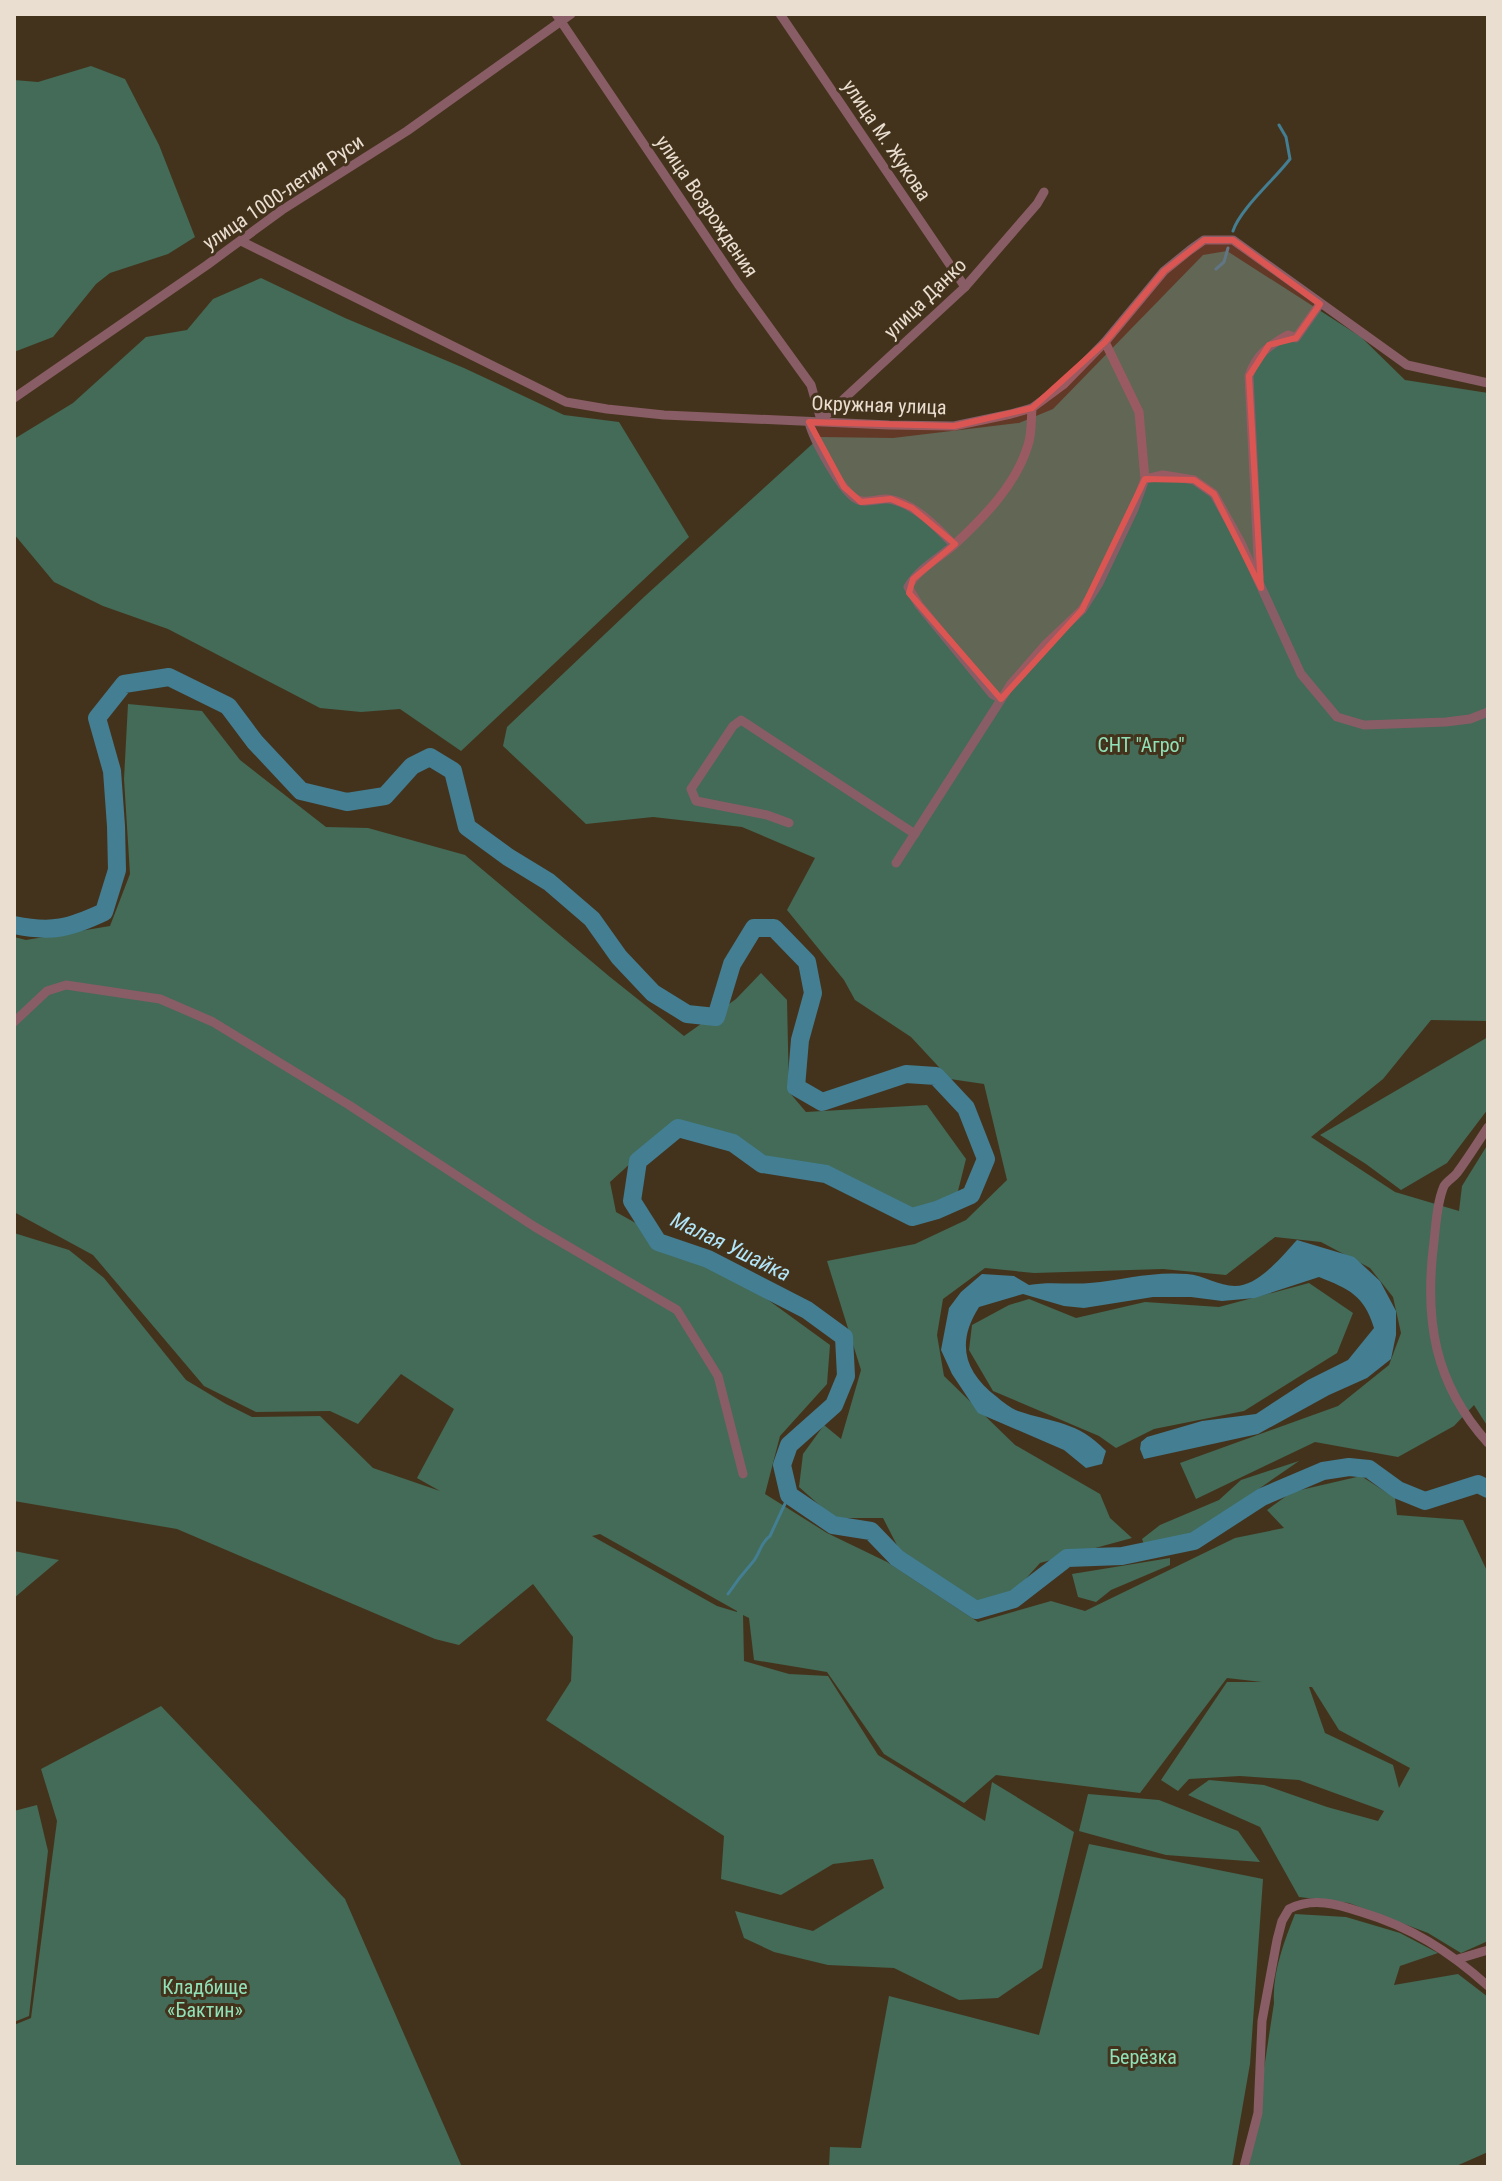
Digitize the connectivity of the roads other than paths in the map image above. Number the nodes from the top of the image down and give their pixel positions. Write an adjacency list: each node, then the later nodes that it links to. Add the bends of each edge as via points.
1 (571, 14): 3 (street, улица 1000-летия Руси)
2 (780, 14): 6 (street, улица М. Жукова)
3 (558, 18): 5 (street, улица 1000-летия Руси, via 407,131); 12 (street, улица Возрождения, via 811,385)
4 (1044, 192): 6 (street, улица Данко)
5 (241, 241): 10 (street, улица 1000-летия Руси); 13 (street, Окружная улица, via 566,402 664,415)
6 (965, 287): 12 (street, улица Данко)
7 (1320, 304): 8 (street, Окружная улица, via 1233,240 1214,238 1164,271); 9 (street, Окружная улица, via 1407,365); 16 (street, via 1296,338 1288,335 1254,360 1249,376)
8 (1105, 342): 11 (street, Окружная улица); 14 (street, via 1139,412)
9 (1488, 383)
10 (14, 398)
11 (1032, 408): 12 (street, Окружная улица, via 954,426); 15 (street, via 1029,442 1014,479)
12 (821, 420): 13 (street, Окружная улица)
13 (809, 422): 15 (street, via 855,499 891,499 912,508)
14 (1145, 479): 16 (street, via 1163,475 1194,480 1214,494); 17 (street, via 1082,610 1029,662)
15 (954, 545): 17 (street, via 913,579 909,593)
16 (1261, 588): 18 (street, via 1301,674 1337,717 1364,725 1446,722)
17 (1001, 699): 20 (street)
18 (1488, 712)
19 (789, 823): 20 (street, via 696,801 692,795 691,789 741,720)
20 (915, 834): 21 (street)
21 (896, 863)
22 (14, 1022): 25 (street, via 47,991 66,985 160,999 213,1022 349,1105 535,1227 677,1310 718,1376)
23 (1488, 1127): 24 (street, via 1445,1184 1430,1282 1433,1340 1444,1374 1467,1419)
24 (1488, 1443)
25 (743, 1474)
26 (1488, 1950): 27 (street)
27 (1458, 1959): 28 (street); 29 (street, via 1394,1922 1349,1908 1312,1902 1289,1909 1277,1940 1262,2021 1258,2113)
28 (1488, 1986)
29 (1244, 2167)

